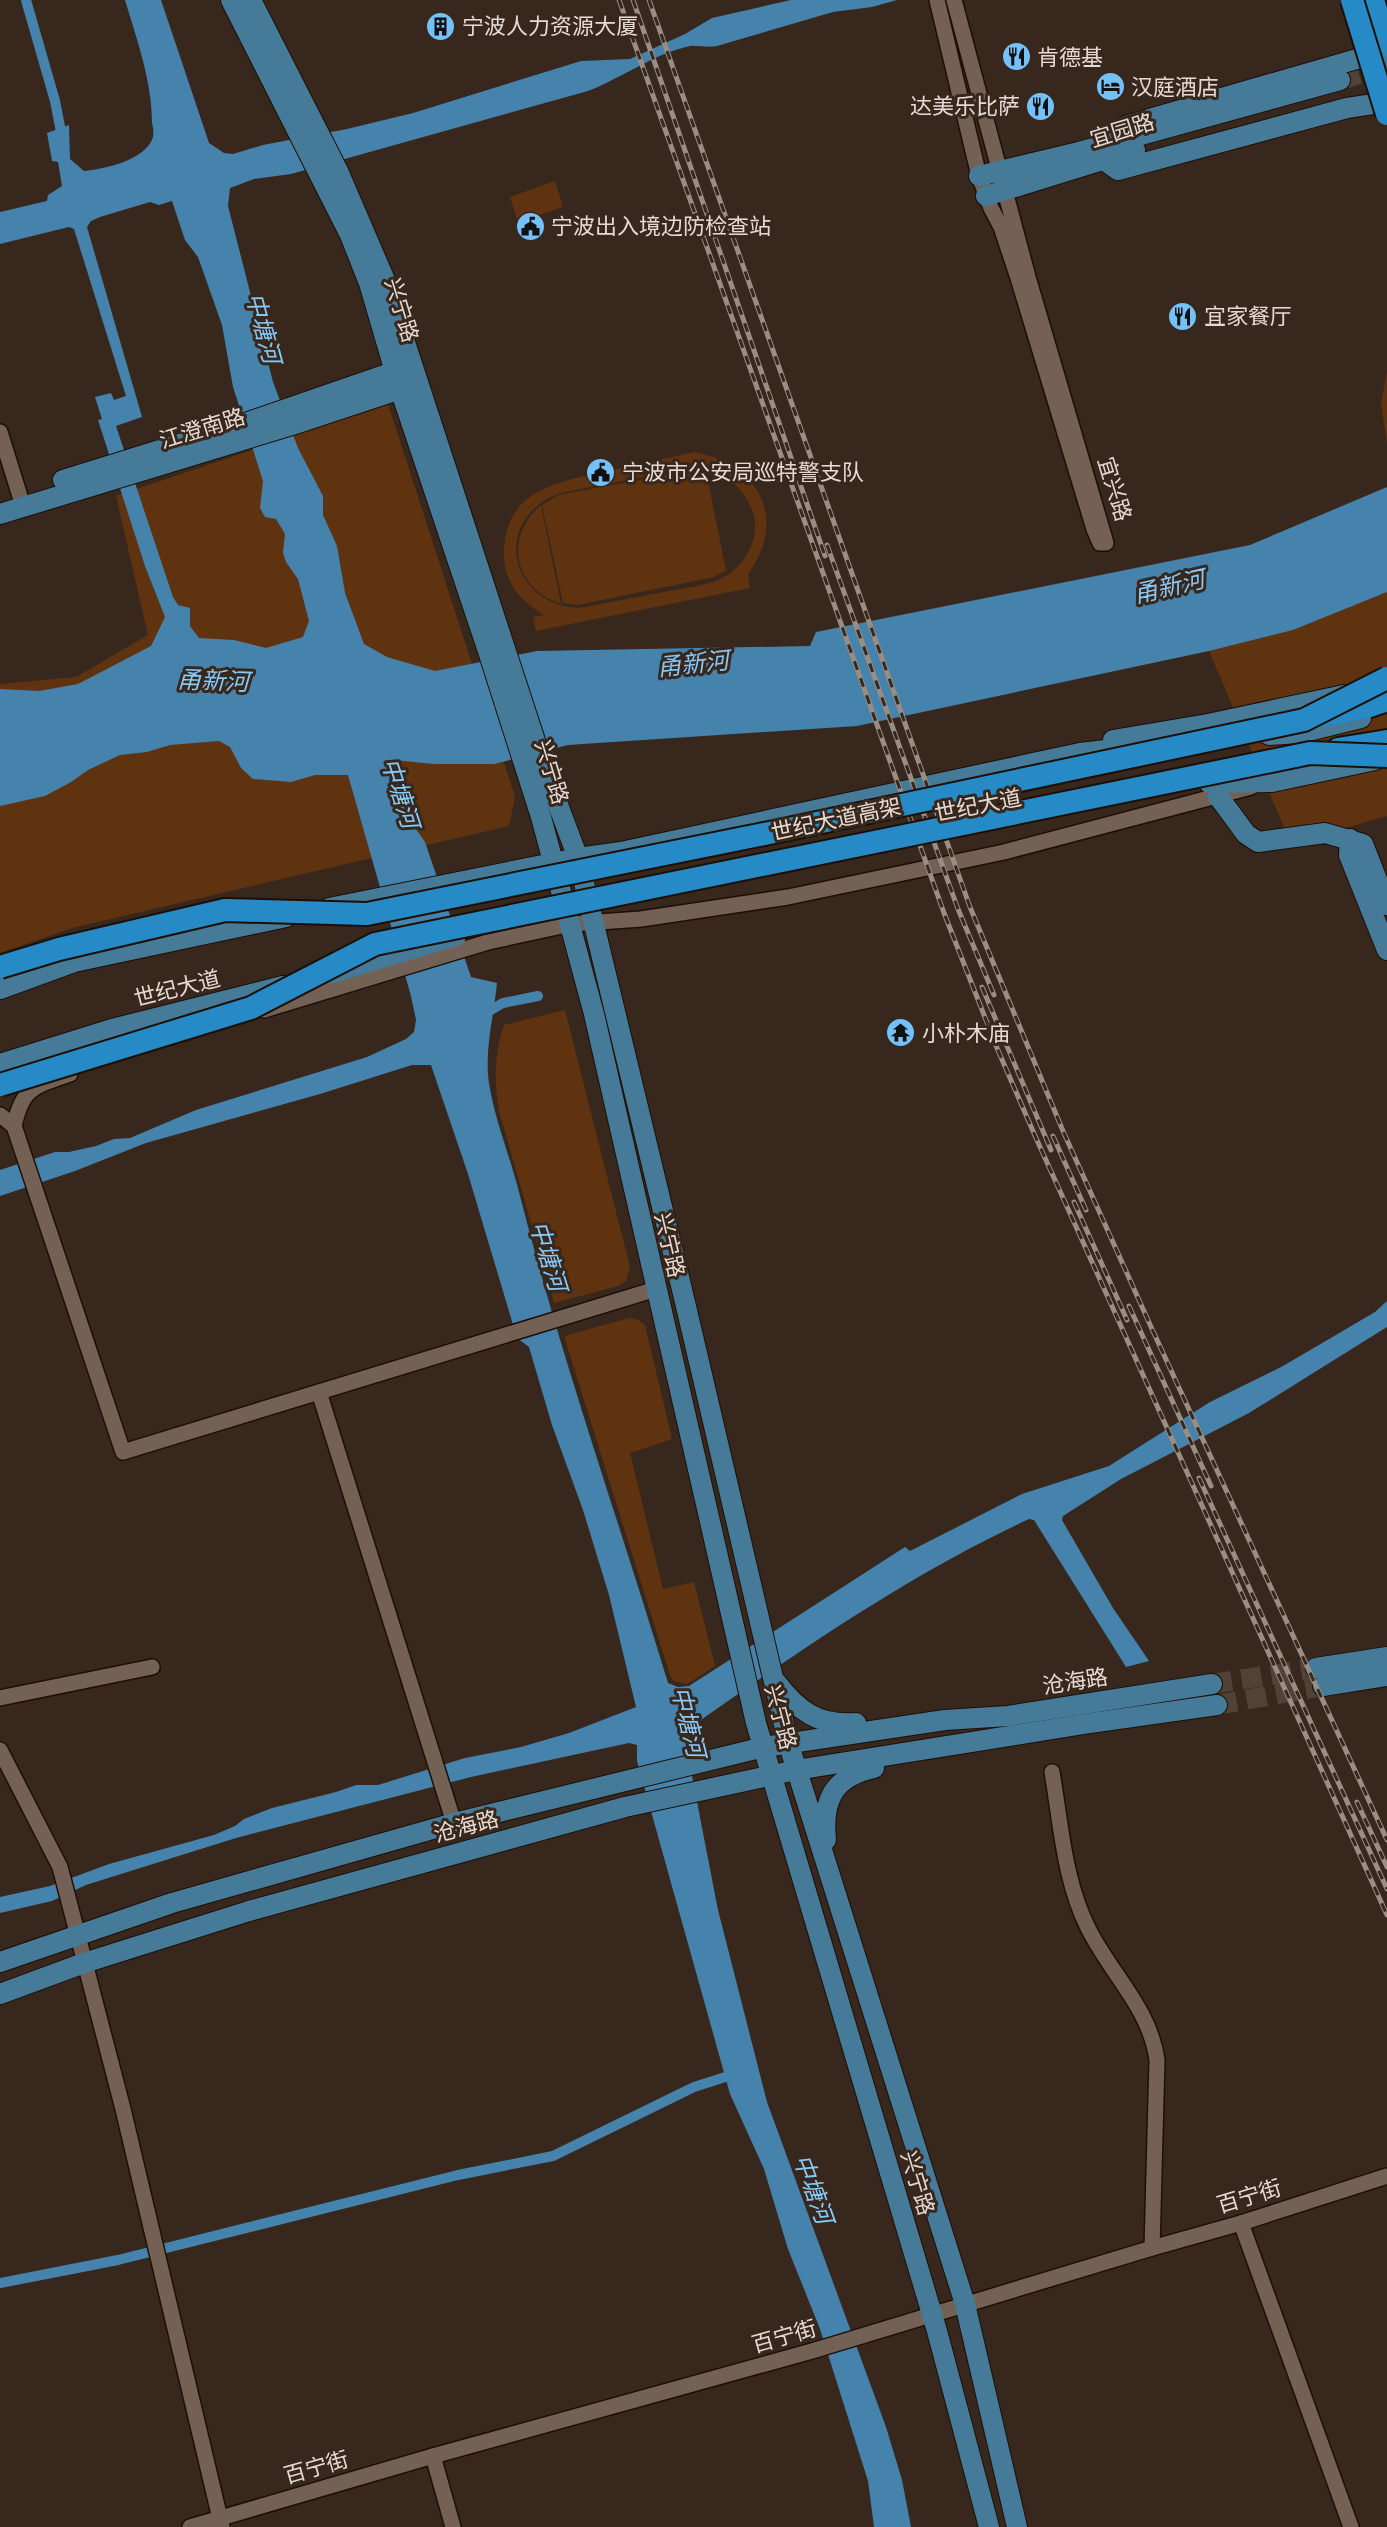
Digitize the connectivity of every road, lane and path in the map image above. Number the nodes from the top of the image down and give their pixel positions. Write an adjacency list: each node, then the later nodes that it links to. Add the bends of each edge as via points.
1 (231, 0): 13 (main road)
2 (251, 0): 13 (main road)
3 (954, 0): 15 (street, 宜兴路)
4 (1352, 0): 12 (highway, bridge)
5 (1365, 0): 8 (main road)
6 (1373, 0): 8 (highway)
7 (937, 2): 15 (street, 宜兴路)
8 (1384, 48): 9 (main road); 14 (main road, 宜园路, via 1100,133)
9 (1387, 71)
10 (1341, 87): 14 (main road, 宜园路)
11 (1387, 102): 14 (main road, via 1347,108 1118,170)
12 (1387, 114)
13 (308, 131): 17 (main road, 兴宁路, via 384,278)
14 (1098, 155): 15 (main road, 宜园路); 16 (main road, 宜园路)
15 (989, 174): 16 (street, 宜兴路)
16 (995, 194): 16 (street, 宜兴路, via 1001,227 1094,529 1100,543 1106,543)
17 (406, 378): 19 (main road, 江澄南路, via 239,434); 30 (main road, 兴宁路)
18 (0, 432): 19 (street)
19 (14, 500): 20 (main road, 江澄南路)
20 (0, 514)
21 (1387, 678): 25 (highway, bridge)
22 (1387, 685): 27 (main road, via 1208,724 1110,740)
23 (1387, 700): 25 (highway, bridge)
24 (1387, 712): 27 (main road, 世纪大道, via 1300,733)
25 (1304, 720): 36 (highway, 世纪大道高架, bridge, via 774,832)
26 (1387, 743): 28 (highway, bridge); 31 (main road, 世纪大道)
27 (1080, 753): 33 (main road, 世纪大道)
28 (1310, 753): 29 (highway, bridge); 40 (highway, 世纪大道高架, bridge)
29 (1387, 757): 31 (main road, via 1272,782)
30 (534, 764): 33 (main road, 兴宁路); 34 (main road, 兴宁路)
31 (1214, 790): 32 (main road, via 1246,834 1258,842 1325,834); 37 (main road, 世纪大道); 37 (street, via 1004,852 788,897 641,919)
32 (1350, 839): 35 (main road, via 1363,844); 39 (main road, via 1349,855)
33 (578, 858): 34 (main road, 世纪大道); 37 (main road, 兴宁路)
34 (553, 863): 36 (main road, 世纪大道); 38 (main road, 兴宁路)
35 (1387, 905)
36 (361, 908): 41 (highway, 世纪大道高架, bridge, via 225,910); 42 (main road, 世纪大道, via 74,962)
37 (592, 914): 38 (main road, 世纪大道); 52 (main road, 兴宁路)
38 (569, 918): 40 (main road, 世纪大道, via 472,931); 46 (street, via 206,1028 44,1084 28,1091 19,1104); 47 (main road, 兴宁路)
39 (1387, 950)
40 (371, 954): 43 (main road, 世纪大道); 44 (highway, 世纪大道高架, bridge, via 250,1008)
41 (0, 967)
42 (0, 989)
43 (0, 1064)
44 (0, 1084)
45 (0, 1115): 46 (street)
46 (14, 1126): 48 (street, via 123,1452)
47 (656, 1289): 48 (street); 59 (main road, 兴宁路)
48 (319, 1392): 64 (street)
49 (1387, 1657): 51 (main road, via 1319,1677)
50 (152, 1667): 54 (street)
51 (1387, 1676)
52 (772, 1677): 56 (main road, 沧海路, via 790,1700 825,1723 923,1716); 57 (main road, 兴宁路)
53 (1212, 1684): 56 (main road, 沧海路, via 1008,1716)
54 (0, 1698)
55 (1217, 1705): 58 (main road, 沧海路)
56 (945, 1720): 57 (main road, 沧海路)
57 (788, 1742): 59 (main road, 沧海路); 61 (main road, 兴宁路)
58 (955, 1745): 61 (main road, 沧海路); 65 (main road, 沧海路, via 932,1757 862,1770 835,1787 824,1814)
59 (764, 1747): 63 (main road, 兴宁路); 64 (main road, 沧海路)
60 (0, 1750): 66 (street, via 63,1876)
61 (796, 1770): 63 (main road, 沧海路); 65 (main road, 兴宁路)
62 (1052, 1772): 72 (street, via 1070,1880 1087,1926 1133,1998 1154,2040 1157,2060)
63 (772, 1774): 68 (main road, 沧海路, via 652,1801 249,1911); 74 (main road, 兴宁路)
64 (454, 1823): 66 (main road, 沧海路, via 172,1903)
65 (830, 1875): 73 (main road, 兴宁路)
66 (78, 1935): 67 (main road, 沧海路); 68 (street)
67 (0, 1962)
68 (84, 1963): 69 (main road, 沧海路); 76 (street, via 123,2109)
69 (0, 1994)
70 (1387, 2176): 71 (street, 百宁街)
71 (1241, 2223): 72 (street, 百宁街); 81 (street)
72 (1152, 2248): 73 (street, 百宁街)
73 (964, 2304): 74 (street, 百宁街); 80 (main road, 兴宁路)
74 (932, 2314): 75 (street, 百宁街); 79 (main road, 兴宁路)
75 (433, 2456): 76 (street, 百宁街); 78 (street)
76 (220, 2522): 77 (street, 百宁街)
77 (190, 2527)
78 (453, 2527)
79 (989, 2527)
80 (1017, 2527)
81 (1351, 2527)

